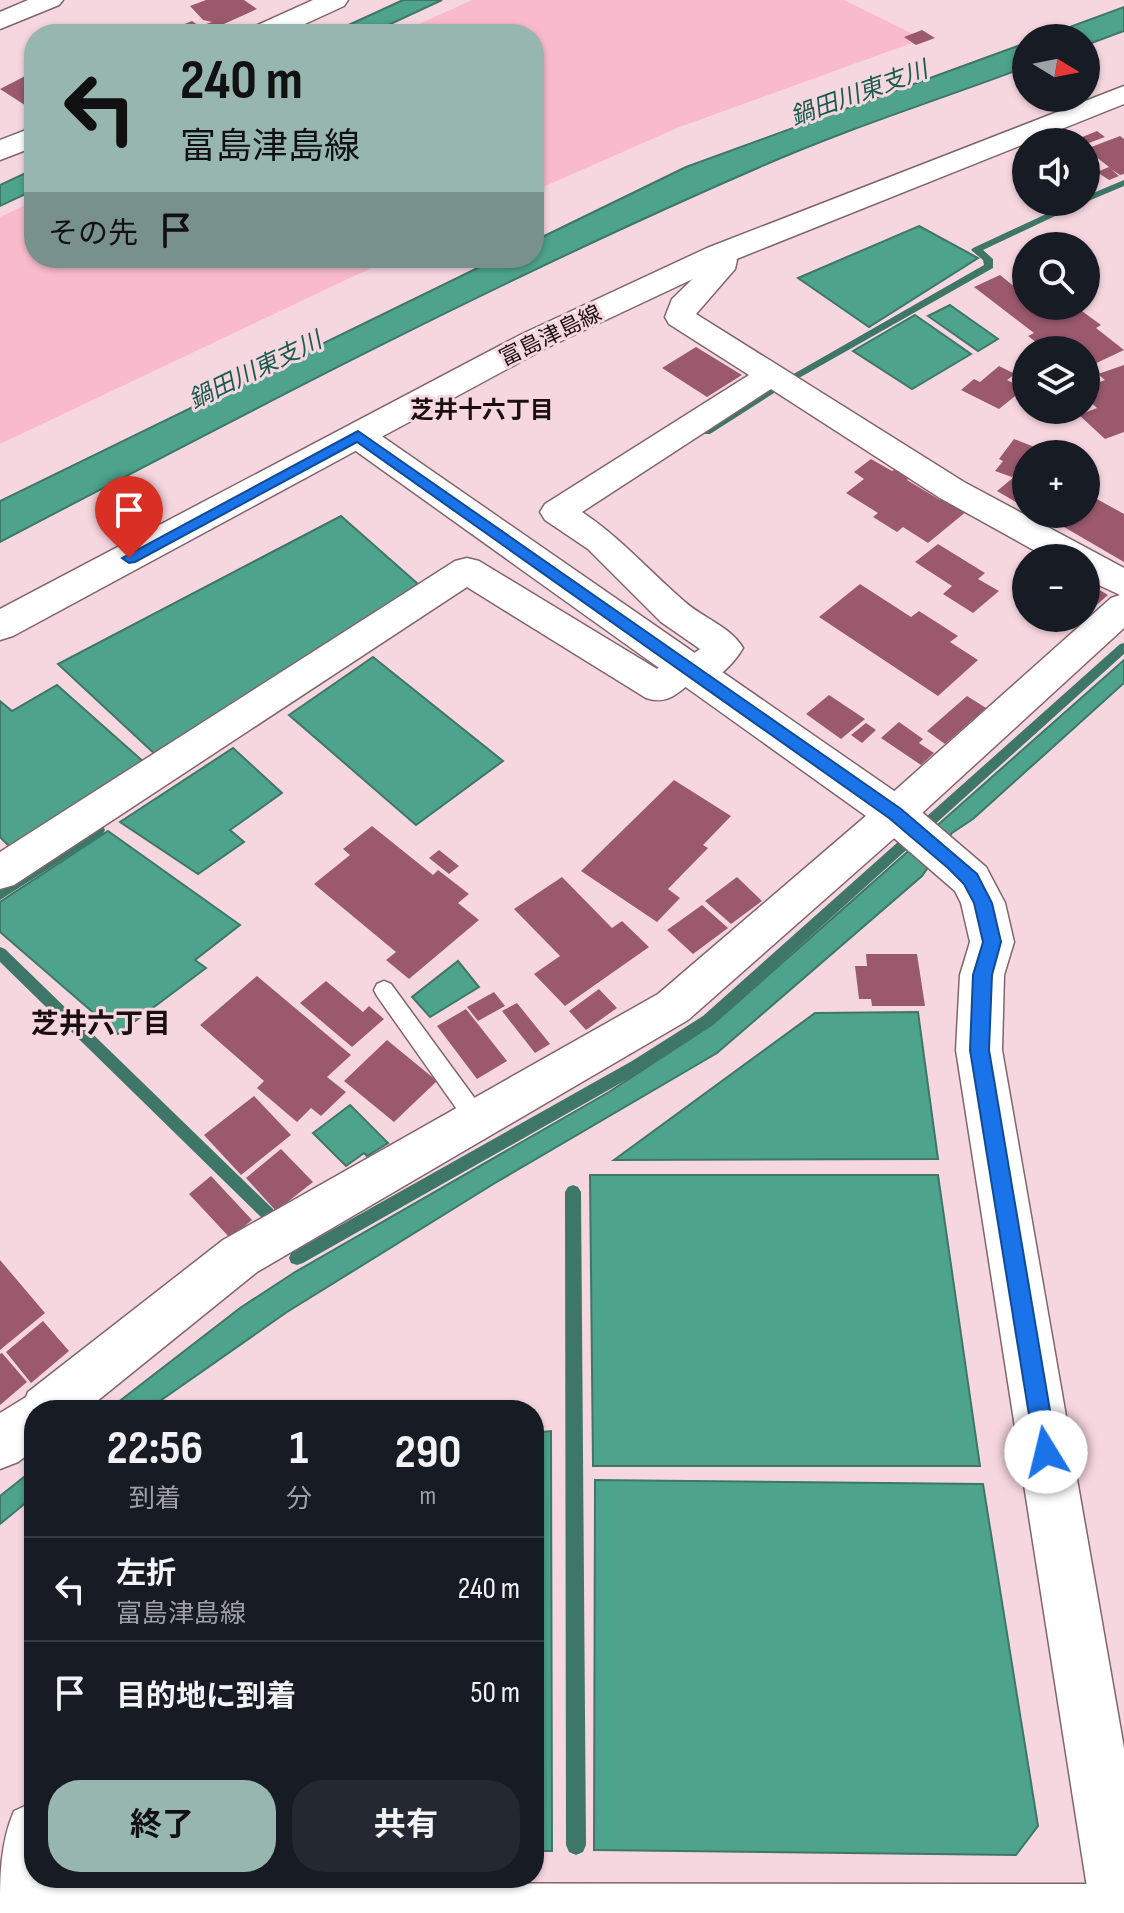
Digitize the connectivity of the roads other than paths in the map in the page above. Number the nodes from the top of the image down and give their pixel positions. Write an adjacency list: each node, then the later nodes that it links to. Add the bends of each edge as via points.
1 (50, 0): 3 (street)
2 (335, 0): 4 (street)
3 (0, 21)
4 (283, 24)
5 (1124, 94): 8 (street, 富島津島線)
6 (24, 140): 7 (street)
7 (0, 151)
8 (718, 255): 9 (street, via 720,269 683,306 680,317); 10 (street, 富島津島線, via 532,342)
9 (771, 375): 11 (street, via 952,490); 16 (street, via 557,512 600,541 674,613 725,648)
10 (358, 436): 15 (street, 富島津島線); 16 (street)
11 (1050, 544)
12 (1100, 571): 13 (street)
13 (1124, 584)
14 (1124, 607): 17 (street)
15 (0, 626)
16 (690, 670): 17 (street); 18 (street, via 659,688 467,570)
17 (901, 818): 20 (street, via 673,1007); 26 (street, via 971,879 992,942 982,975 979,1050)
18 (0, 873)
19 (384, 990): 20 (lane)
20 (476, 1118): 21 (street, via 240,1256)
21 (59, 1400)
22 (24, 1426): 23 (street)
23 (0, 1444)
24 (26, 1888): 25 (street)
25 (22, 1912): 26 (street)
26 (1123, 1913)

